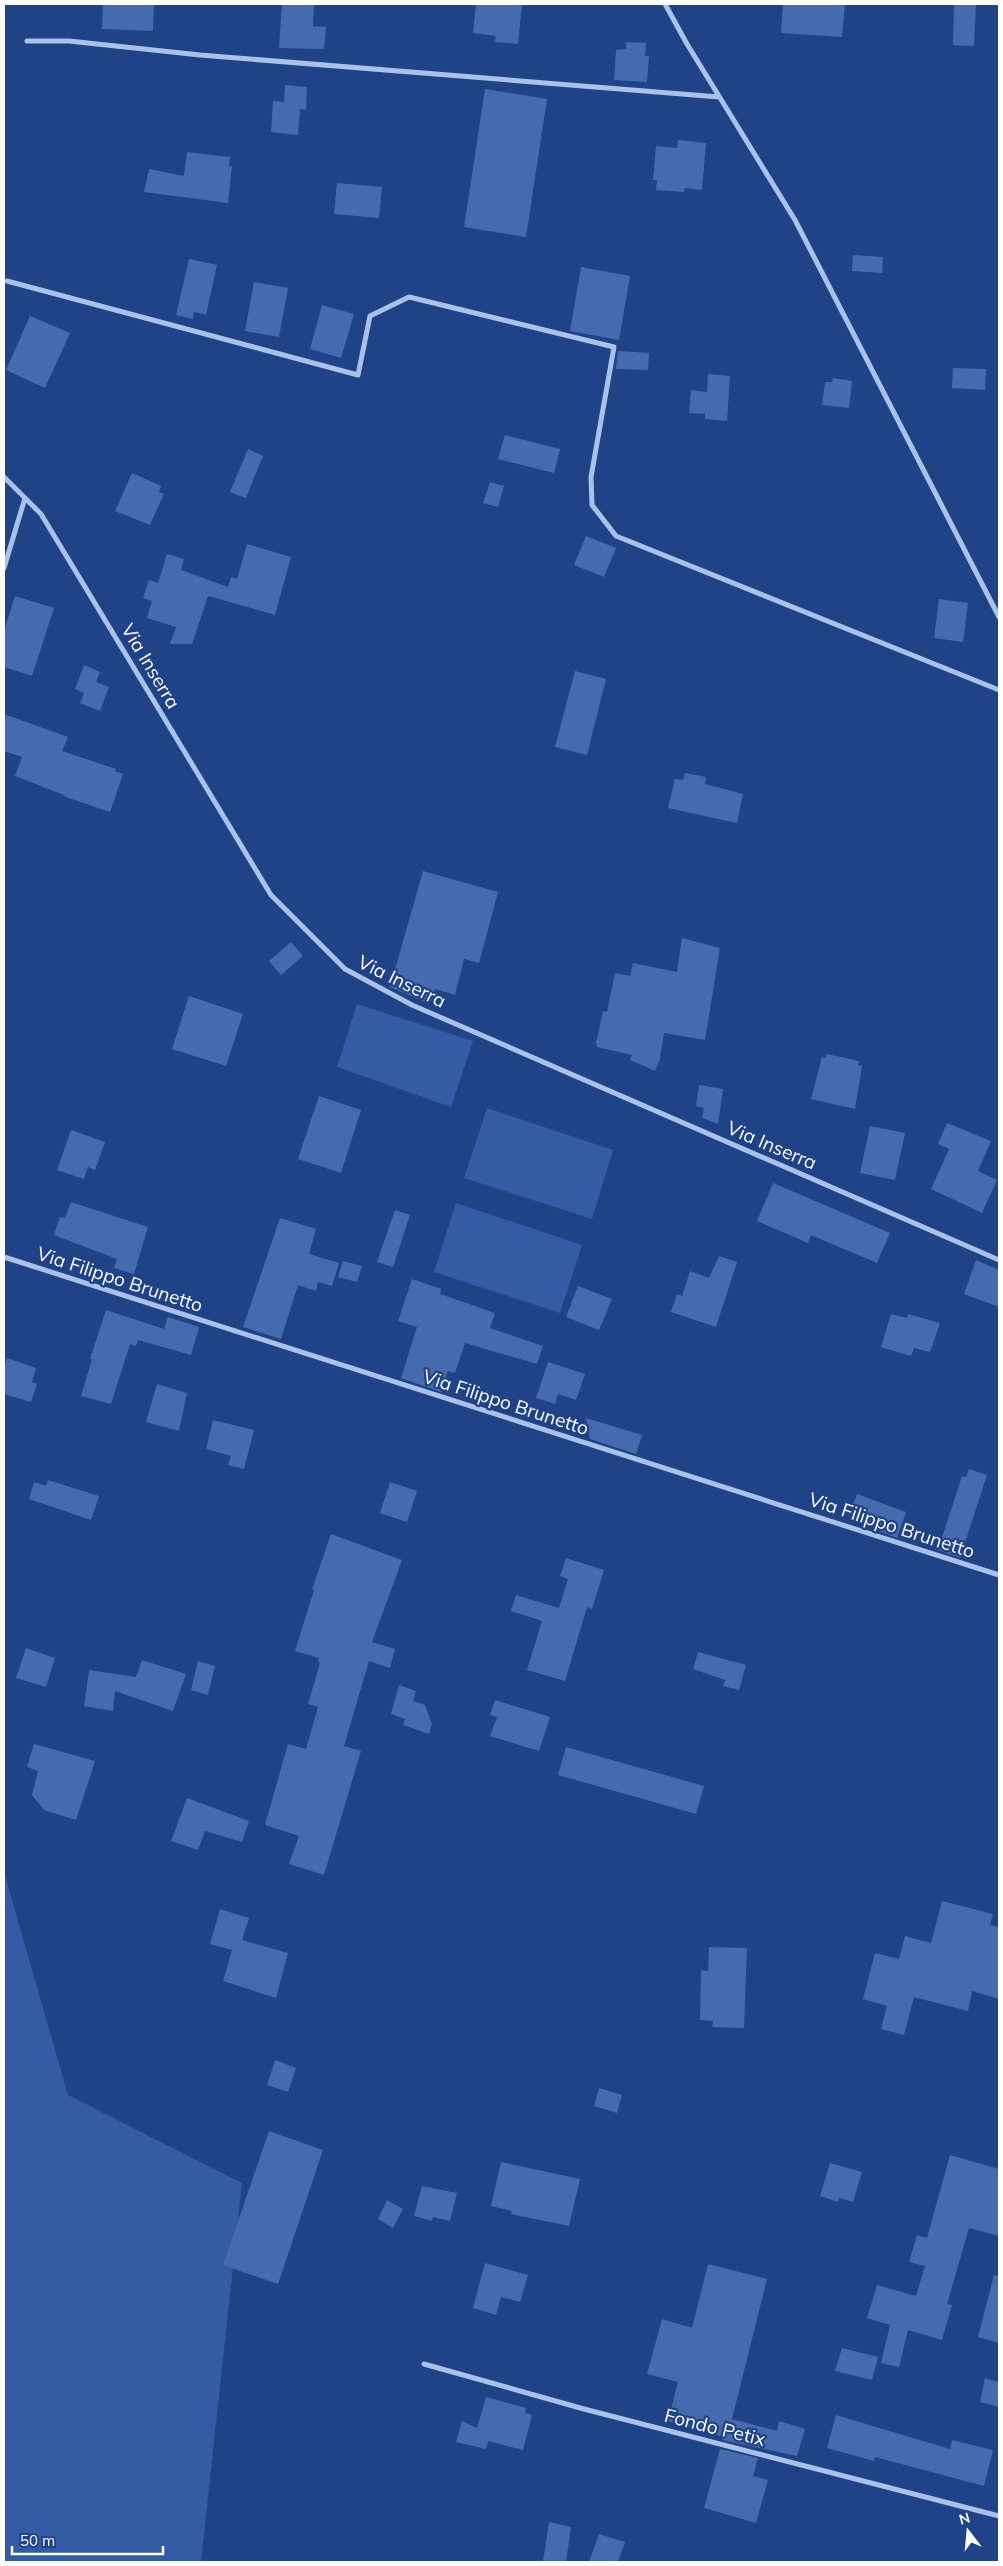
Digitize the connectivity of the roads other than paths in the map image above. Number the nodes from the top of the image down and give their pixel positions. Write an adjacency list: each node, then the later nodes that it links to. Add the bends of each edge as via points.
1 (665, 4): 3 (street)
2 (27, 41): 3 (street, via 69,41 200,55)
3 (719, 96): 8 (street, via 795,220)
4 (7, 281): 9 (street, via 358,375 370,316 409,297 614,347 591,477 592,505 616,536)
5 (4, 477): 6 (street, Via Inserra)
6 (25, 498): 7 (street); 11 (street, Via Inserra, via 42,514 272,895 345,969 412,1005)
7 (4, 568)
8 (999, 617)
9 (999, 690)
10 (4, 1256): 12 (street, Via Filippo Brunetto)
11 (999, 1260)
12 (999, 1575)
13 (424, 2364): 14 (street, Fondo Petix, via 584,2409)
14 (999, 2516)

